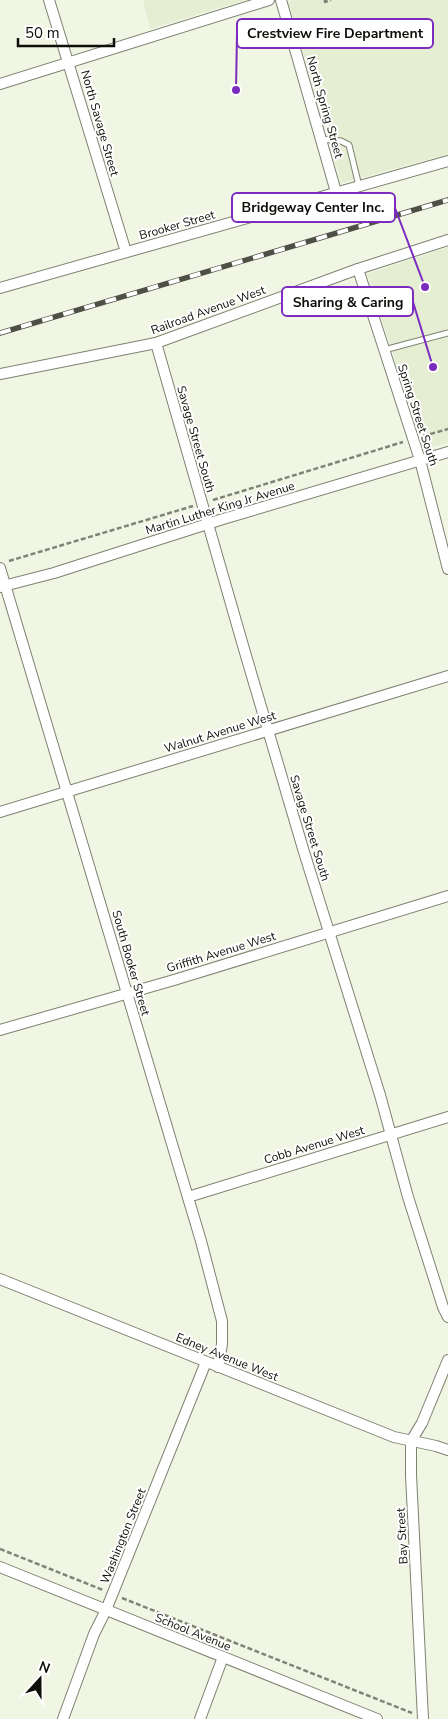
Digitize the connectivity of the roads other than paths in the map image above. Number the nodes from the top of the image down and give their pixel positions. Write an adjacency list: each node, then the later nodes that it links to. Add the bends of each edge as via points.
1 (49, 0): 4 (street, North Savage Street)
2 (269, 0): 4 (street)
3 (281, 0): 6 (street, North Spring Street)
4 (69, 62): 5 (street); 11 (street, North Savage Street)
5 (0, 84)
6 (321, 139): 8 (lane, via 349,144); 9 (street, North Spring Street)
7 (448, 161): 8 (street, Brooker Street)
8 (360, 186): 9 (street, Brooker Street)
9 (336, 192): 11 (street, Brooker Street)
10 (448, 240): 12 (street, Railroad Avenue West)
11 (126, 252): 13 (street, Brooker Street)
12 (358, 269): 15 (street, Railroad Avenue West); 16 (street, Spring Street South)
13 (0, 288)
14 (448, 333): 16 (lane)
15 (156, 343): 17 (street, Railroad Avenue West); 20 (street, Savage Street South)
16 (384, 350): 19 (street, Spring Street South)
17 (0, 374)
18 (448, 452): 19 (street, Martin Luther King Jr Avenue)
19 (420, 460): 20 (street, Martin Luther King Jr Avenue); 22 (street, Spring Street South)
20 (207, 525): 23 (street, Martin Luther King Jr Avenue); 25 (street, Savage Street South)
21 (0, 568): 23 (street, South Booker Street)
22 (448, 569)
23 (2, 586): 26 (street, South Booker Street)
24 (448, 676): 25 (street, Walnut Avenue West)
25 (268, 731): 26 (street, Walnut Avenue West); 29 (street, Savage Street South)
26 (67, 792): 27 (street, Walnut Avenue West); 30 (street, South Booker Street)
27 (0, 812)
28 (448, 896): 29 (street, Griffith Avenue West)
29 (330, 932): 30 (street, Griffith Avenue West); 33 (street, Savage Street South)
30 (126, 993): 31 (street, Griffith Avenue West); 34 (street, South Booker Street)
31 (0, 1030)
32 (448, 1117): 33 (street, Cobb Avenue West)
33 (391, 1136): 34 (street, Cobb Avenue West); 36 (street, Savage Street South)
34 (188, 1197): 39 (street, South Booker Street, via 222,1321)
35 (0, 1280): 38 (street, Edney Avenue West)
36 (448, 1317)
37 (448, 1360): 40 (street, via 422,1423)
38 (206, 1362): 39 (street, Edney Avenue West); 43 (street, Washington Street)
39 (218, 1367): 40 (street, Edney Avenue West)
40 (411, 1441): 41 (street, Edney Avenue West); 48 (street, Bay Street)
41 (448, 1450)
42 (0, 1567): 43 (street, School Avenue)
43 (106, 1610): 44 (street, School Avenue); 45 (street, Washington Street)
44 (222, 1657): 46 (street); 47 (street, School Avenue)
45 (63, 1719)
46 (200, 1719)
47 (377, 1719)
48 (423, 1719)

